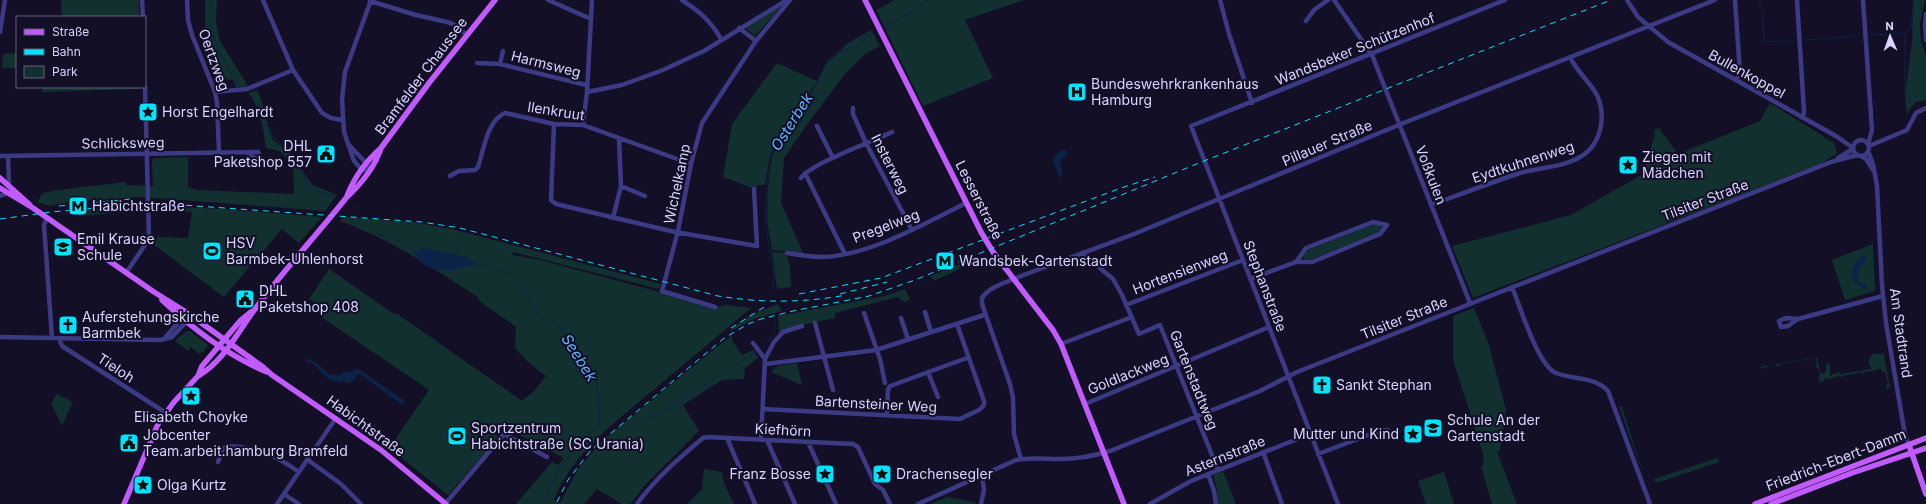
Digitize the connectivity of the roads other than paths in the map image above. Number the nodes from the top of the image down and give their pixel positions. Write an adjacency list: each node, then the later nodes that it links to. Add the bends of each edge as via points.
1 (5, 0): 28 (street)
2 (142, 0): 23 (street)
3 (187, 0): 42 (street, Oertzweg, via 192,35)
4 (263, 0): 38 (street)
5 (496, 0): 29 (main road, Bramfelder Chaussee)
6 (548, 0): 24 (street)
7 (592, 0): 24 (street)
8 (682, 0): 30 (street, via 699,11)
9 (787, 0): 27 (street)
10 (790, 0): 32 (street, Wichelkamp)
11 (865, 0): 91 (main road, Lesserstraße)
12 (1220, 0): 44 (street)
13 (1328, 0): 25 (street, via 1314,10)
14 (1334, 0): 34 (street, Voßkulen)
15 (1505, 0): 34 (street, Wandsbeker Schützenhof)
16 (1627, 0): 26 (street, Bullenkoppel, via 1638,17)
17 (1715, 0): 26 (street, Pillauer Straße)
18 (1735, 0): 39 (street, via 1740,73)
19 (1796, 0): 47 (street)
20 (1863, 0): 61 (street, Am Stadtrand, via 1872,130)
21 (371, 1): 29 (street, via 454,24); 48 (street, via 346,72)
22 (1926, 14): 31 (street)
23 (143, 16)
24 (591, 19): 40 (street)
25 (1306, 21)
26 (1649, 27): 35 (street, Pillauer Straße); 39 (street, Bullenkoppel, via 1668,42)
27 (738, 28): 30 (street); 32 (street)
28 (0, 32)
29 (468, 35): 62 (main road, Bramfelder Chaussee)
30 (721, 39): 43 (street, via 704,51 663,70 622,85)
31 (1926, 40)
32 (756, 41): 74 (street, Wichelkamp, via 702,123)
33 (503, 51): 37 (street, Harmsweg)
34 (1372, 55): 44 (street, Wandsbeker Schützenhof); 51 (street, Voßkulen)
35 (1570, 57): 51 (street, Pillauer Straße); 92 (street, Eydtkuhnenweg, via 1575,68 1594,89 1601,108 1601,123 1596,140 1586,153 1567,162 1521,173)
36 (477, 63): 37 (street, Harmsweg)
37 (500, 64): 40 (street, Harmsweg)
38 (293, 70): 42 (street, via 247,90); 48 (street, via 322,113)
39 (1736, 80): 47 (street, Bullenkoppel)
40 (586, 85): 43 (street)
41 (145, 88): 66 (street)
42 (215, 92): 64 (street, Oertzweg)
43 (587, 92): 50 (street)
44 (1252, 103): 53 (street, Wandsbeker Schützenhof)
45 (853, 108): 59 (street, Insterweg, via 853,114)
46 (1926, 108): 61 (street, via 1916,113 1908,130)
47 (1803, 118): 55 (street, Bullenkoppel)
48 (342, 120): 60 (street)
49 (554, 124): 50 (street, Ilenkruut); 79 (street, Ilenkruut, via 505,113 498,116 492,124 475,170 460,171); 95 (street, via 552,200 556,204)
50 (582, 125): 56 (street, Ilenkruut)
51 (1400, 125): 90 (street, Pillauer Straße); 92 (street, Voßkulen)
52 (817, 126): 71 (street)
53 (1191, 126): 90 (street, Stephanstraße)
54 (892, 132): 59 (street)
55 (1836, 136): 57 (street, Bullenkoppel); 58 (street, Bullenkoppel)
56 (619, 139): 74 (street, Ilenkruut); 83 (street)
57 (1843, 141): 63 (street, Bullenkoppel); 67 (street)
58 (1856, 142): 61 (street, Bullenkoppel, via 1863,140); 63 (street)
59 (866, 143): 71 (street); 96 (street, Insterweg)
60 (349, 145): 73 (street); 75 (street, via 354,161)
61 (1868, 147): 68 (street); 77 (street, Am Stadtrand)
62 (381, 148): 73 (main road, Bramfelder Chaussee); 76 (main road, Bramfelder Chaussee)
63 (1853, 148): 67 (street, Tilsiter Straße); 68 (street)
64 (219, 152): 65 (street, Schlicksweg); 66 (street, Schlicksweg)
65 (246, 152)
66 (146, 154): 70 (street, Schlicksweg); 103 (street, via 149,239)
67 (1842, 155): 72 (street, Tilsiter Straße)
68 (1859, 155): 72 (street, Tilsiter Straße); 77 (street, via 1866,159)
69 (0, 156): 70 (street, Schlicksweg)
70 (8, 156): 82 (street)
71 (833, 158): 78 (street)
72 (1831, 162): 106 (street, Tilsiter Straße)
73 (367, 164): 75 (main road, Bramfelder Chaussee); 76 (street)
74 (691, 164): 97 (street, Wichelkamp)
75 (362, 170): 76 (street); 89 (main road, Bramfelder Chaussee, via 351,184)
76 (369, 171): 89 (main road, Bramfelder Chaussee, via 358,187)
77 (1874, 171): 108 (street, Am Stadtrand)
78 (805, 173): 81 (street); 100 (street)
79 (450, 176)
80 (0, 178): 82 (main road, Habichtstraße)
81 (801, 178)
82 (9, 186): 93 (main road, Habichtstraße)
83 (621, 186): 88 (street); 95 (street)
84 (0, 188): 86 (main road, Habichtstraße)
85 (754, 189): 97 (street, via 757,246)
86 (8, 193): 87 (street); 93 (main road, Habichtstraße)
87 (0, 196)
88 (645, 196)
89 (346, 198): 112 (main road, Bramfelder Chaussee)
90 (1219, 200): 99 (street, Pillauer Straße); 101 (street, Stephanstraße)
91 (966, 203): 96 (street, Pregelweg); 104 (main road, Lesserstraße, via 993,252)
92 (1431, 205): 109 (street, Voßkulen)
93 (33, 208): 94 (main road, Habichtstraße)
94 (47, 218): 103 (main road, Habichtstraße); 127 (street, via 44,225)
95 (613, 218): 97 (street)
96 (912, 230): 100 (street, Pregelweg, via 882,243)
97 (678, 231): 111 (street, Wichelkamp, via 662,292)
98 (787, 253): 100 (street, Pregelweg, via 823,257)
99 (1082, 253): 104 (street, Pillauer Straße); 110 (street, Gartenstadtweg, via 1113,279)
100 (845, 254)
101 (1243, 260): 105 (street, Stephanstraße); 110 (street, Hortensienweg)
102 (1296, 262): 102 (street, via 1312,262 1380,234 1387,225 1373,222 1306,248); 105 (street)
103 (126, 273): 107 (main road, Habichtstraße)
104 (1013, 279): 115 (street, Pillauer Straße, via 982,298); 134 (main road, Lesserstraße)
105 (1250, 280): 124 (street, Stephanstraße)
106 (1512, 287): 109 (street, Tilsiter Straße); 195 (street, via 1547,368 1558,374 1596,382 1608,391)
107 (154, 292): 116 (main road, Habichtstraße); 130 (main road, Habichtstraße)
108 (1883, 296): 119 (street); 161 (street, Am Stadtrand, via 1905,435)
109 (1470, 303): 145 (street, Tilsiter Straße)
110 (1126, 304): 117 (street, Gartenstadtweg)
111 (715, 307)
112 (254, 310): 130 (main road, via 240,320); 133 (main road)
113 (925, 312): 125 (street)
114 (864, 313): 137 (street)
115 (984, 315): 122 (street); 168 (street, via 1010,384 1014,434)
116 (180, 316): 120 (main road, Habichtstraße); 129 (street, via 177,324)
117 (1132, 317): 134 (street); 141 (street, Gartenstadtweg, via 1139,334 1160,326)
118 (900, 318): 131 (street)
119 (1798, 319)
120 (186, 322): 129 (street, via 172,337); 135 (main road, Habichtstraße)
121 (815, 323): 138 (street, Bartensteiner Weg)
122 (957, 324): 125 (street); 139 (street)
123 (802, 326): 140 (street, via 783,332 774,342)
124 (1269, 328): 141 (street, Goldlackweg); 145 (street, Stephanstraße)
125 (931, 332): 131 (street)
126 (0, 337): 127 (street)
127 (52, 338): 128 (street)
128 (60, 338): 129 (street); 151 (street, Tieloh, via 62,346)
129 (164, 339)
130 (225, 339): 133 (main road, Habichtstraße); 135 (main road)
131 (908, 339): 137 (street)
132 (753, 343): 140 (street)
133 (231, 344): 136 (main road); 142 (main road, Habichtstraße)
134 (1061, 344): 149 (main road, Lesserstraße)
135 (219, 345): 136 (main road, Habichtstraße); 144 (main road, via 202,366)
136 (225, 349): 142 (main road, Habichtstraße); 144 (main road, via 207,371)
137 (876, 350): 138 (street); 146 (street)
138 (824, 357): 140 (street); 147 (street, Bartensteiner Weg)
139 (967, 358): 143 (street); 152 (street, Bartensteiner Weg, via 984,401 979,410 960,419)
140 (765, 361): 150 (street)
141 (1177, 366): 149 (street, Goldlackweg); 153 (street, Gartenstadtweg)
142 (269, 372): 154 (main road, Habichtstraße)
143 (928, 372): 148 (street); 152 (street, via 890,386)
144 (198, 376): 151 (main road)
145 (1288, 376): 153 (street, Tilsiter Straße, via 1260,391); 156 (street, Stephanstraße)
146 (885, 383)
147 (833, 390)
148 (938, 397)
149 (1085, 404): 164 (main road, Lesserstraße)
150 (763, 409): 152 (street, Bartensteiner Weg); 159 (street)
151 (166, 413): 178 (main road, via 152,437)
152 (887, 415)
153 (1197, 416): 164 (street, Tilsiter Straße); 171 (street, Gartenstadtweg)
154 (336, 418): 169 (street); 182 (main road, Habichtstraße, via 401,466)
155 (1388, 430): 166 (street)
156 (1310, 434): 163 (street, Asternstraße); 166 (street, Stephanstraße)
157 (727, 438): 159 (street, Kiefhörn); 183 (street, Kiefhörn, via 703,438 682,455); 184 (street)
158 (1926, 438): 161 (main road, Friedrich-Ebert-Damm)
159 (764, 440): 160 (street, Kiefhörn); 185 (street)
160 (808, 442): 186 (street); 187 (street, Kiefhörn, via 853,444 858,447 875,484 883,490)
161 (1909, 445): 165 (main road, Am Stadtrand); 177 (main road, Friedrich-Ebert-Damm)
162 (1926, 448): 165 (main road, Friedrich-Ebert-Damm)
163 (1263, 452): 171 (street, Asternstraße); 193 (street)
164 (1104, 453): 168 (street, Tilsiter Straße, via 1075,458); 190 (main road, Lesserstraße)
165 (1912, 453): 176 (main road, Am Stadtrand); 177 (main road, Friedrich-Ebert-Damm)
166 (1318, 454): 194 (street, Stephanstraße)
167 (547, 457): 182 (street, via 504,434)
168 (1021, 459): 174 (street, Tilsiter Straße)
169 (308, 460): 172 (street); 181 (street, via 341,484)
170 (218, 462): 172 (street, via 223,449 227,446 244,447 280,458)
171 (1218, 470): 173 (street, Asternstraße)
172 (300, 472): 175 (street)
173 (1208, 474): 191 (street, Asternstraße, via 1182,485); 192 (street)
174 (982, 475): 188 (street, Tilsiter Straße); 189 (street, via 984,490)
175 (284, 494): 179 (street); 180 (street)
176 (1926, 494)
177 (1778, 500): 196 (main road, Friedrich-Ebert-Damm); 197 (main road, Friedrich-Ebert-Damm)
178 (124, 504)
179 (277, 504)
180 (299, 504)
181 (361, 504)
182 (446, 504)
183 (637, 504)
184 (756, 504)
185 (795, 504)
186 (836, 504)
187 (890, 504)
188 (918, 504)
189 (981, 504)
190 (1124, 504)
191 (1150, 504)
192 (1216, 504)
193 (1282, 504)
194 (1338, 504)
195 (1650, 504)
196 (1755, 504)
197 (1771, 504)

